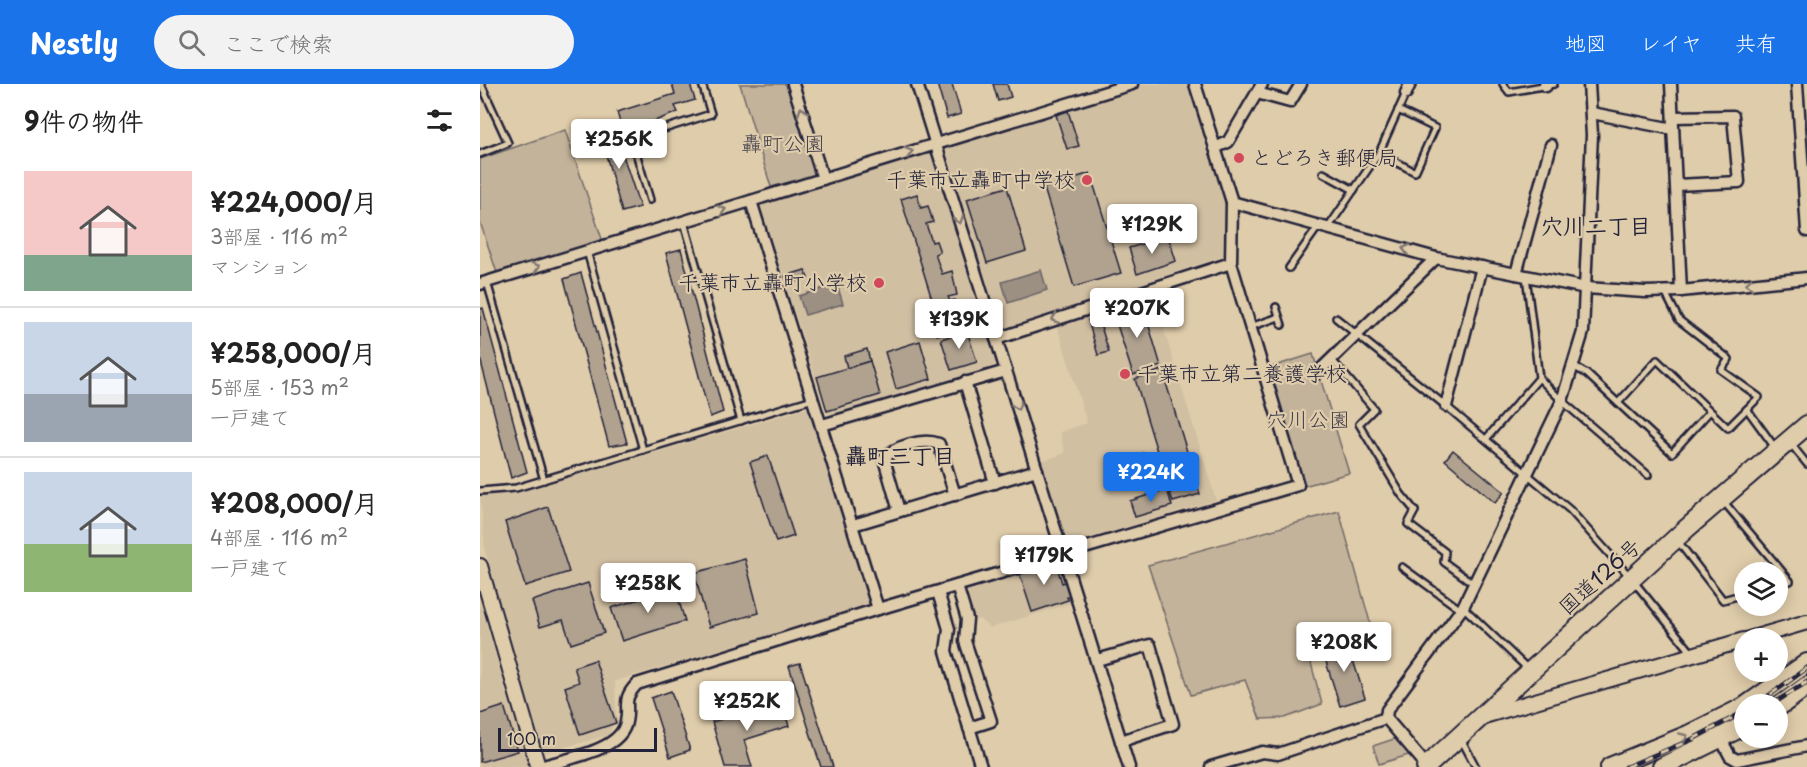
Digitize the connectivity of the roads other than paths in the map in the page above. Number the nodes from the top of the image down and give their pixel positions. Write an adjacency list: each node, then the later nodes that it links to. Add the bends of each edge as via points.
1 (481, 84): 23 (lane, via 508,143)
2 (702, 84): 28 (lane, via 711,114 632,139)
3 (793, 84): 25 (street, one-way to 3)
4 (917, 84): 19 (street)
5 (1132, 84): 19 (street)
6 (1195, 84): 21 (street)
7 (1301, 84): 13 (street, via 1290,102)
8 (1503, 84): 12 (lane, via 1509,92)
9 (1589, 84): 16 (street)
10 (1671, 84): 17 (street)
11 (1797, 84): 33 (street)
12 (1548, 85)
13 (1259, 88): 21 (street, via 1228,142)
14 (1408, 88): 15 (lane)
15 (1398, 110): 22 (lane); 22 (lane, via 1435,128 1415,172)
16 (1592, 113): 18 (street); 42 (street)
17 (1673, 117): 18 (street); 26 (street, via 1733,116 1739,182)
18 (1673, 129): 26 (street)
19 (936, 144): 25 (street, one-way to 19); 51 (street, one-way to 51)
20 (1551, 145): 39 (street)
21 (1215, 148): 30 (street)
22 (1379, 153): 27 (lane)
23 (480, 154)
24 (1323, 173): 27 (lane)
25 (823, 179): 29 (street)
26 (1676, 184): 44 (street)
27 (1354, 190): 32 (lane)
28 (650, 200)
29 (751, 201): 31 (street, one-way to 29); 58 (street)
30 (1232, 202): 32 (street); 36 (street)
31 (684, 222): 34 (street); 64 (lane)
32 (1323, 226): 35 (street, one-way to 32); 38 (lane)
33 (1807, 231)
34 (587, 251): 41 (street, one-way to 34); 69 (lane)
35 (1436, 258): 37 (street); 50 (street)
36 (1231, 262): 49 (street); 51 (street, one-way to 51)
37 (1482, 267): 39 (street); 61 (street)
38 (1289, 268)
39 (1521, 275): 42 (street); 56 (lane)
40 (1807, 278): 44 (street, one-way to 44)
41 (484, 283): 74 (lane)
42 (1586, 288): 43 (street); 53 (street, via 1584,332)
43 (1665, 291): 44 (street); 62 (lane, via 1679,320 1729,359 1721,370 1760,397)
44 (1681, 291)
45 (1276, 307): 46 (lane)
46 (1279, 317): 48 (lane); 49 (lane)
47 (1336, 318): 50 (lane)
48 (1282, 326)
49 (1250, 327): 82 (street, via 1298,485)
50 (1358, 335): 52 (street); 61 (lane)
51 (996, 339): 54 (street)
52 (1332, 360): 55 (street); 87 (lane, via 1374,410 1359,424 1415,511 1408,524 1445,552 1444,562)
53 (1573, 366): 59 (street); 60 (lane)
54 (1006, 370): 57 (street); 71 (street, one-way to 71)
55 (1316, 375)
56 (1539, 378): 59 (lane); 67 (lane)
57 (965, 382): 65 (street); 75 (street)
58 (814, 399): 64 (lane); 65 (street)
59 (1562, 401): 72 (street); 73 (lane)
60 (1618, 403): 63 (lane, via 1672,453); 63 (lane, via 1657,360)
61 (1446, 406): 67 (lane)
62 (1747, 409): 63 (lane, via 1728,428); 68 (lane)
63 (1710, 411)
64 (741, 421): 69 (lane)
65 (822, 425): 80 (street)
66 (1807, 425): 68 (highway, 国道126号)
67 (1486, 439): 72 (lane)
68 (1782, 446): 70 (lane); 78 (highway, 国道126号)
69 (643, 450): 74 (lane)
70 (1807, 464)
71 (1037, 470): 75 (street); 82 (street)
72 (1527, 473): 86 (lane, via 1570,510); 87 (street)
73 (1648, 475)
74 (544, 480): 76 (lane, via 516,488)
75 (995, 483): 77 (street)
76 (480, 490)
77 (955, 495): 79 (street); 79 (street, via 939,444 928,440 890,452 884,459)
78 (1721, 498): 81 (highway, 国道126号); 83 (lane)
79 (899, 511): 80 (street)
80 (853, 525): 91 (street)
81 (1676, 538): 86 (highway, 国道126号); 90 (lane, via 1723,600)
82 (1064, 555): 88 (street); 97 (street)
83 (1774, 562)
84 (480, 566): 115 (street)
85 (1402, 567): 92 (lane)
86 (1631, 578): 96 (lane); 99 (highway, 国道126号)
87 (1474, 584): 92 (street)
88 (957, 586): 89 (street); 106 (street, via 967,619 966,641 991,721)
89 (938, 592): 91 (street); 106 (street, via 950,629 946,651)
90 (1734, 597)
91 (878, 609): 115 (street, via 638,684 625,704 627,720 622,734 612,744)
92 (1462, 609): 99 (lane); 105 (street, via 1387,710)
93 (1807, 622): 94 (street)
94 (1787, 628)
95 (1734, 644): 96 (street)
96 (1694, 656): 104 (street)
97 (1097, 660): 110 (street); 110 (street, via 1150,645 1173,724)
98 (1807, 663): 101 (highway)
99 (1530, 671): 104 (highway, 国道126号)
100 (1807, 686): 102 (highway)
101 (1763, 694)
102 (1788, 700)
103 (1734, 712): 120 (highway, one-way to 103)
104 (1479, 717): 108 (highway, 国道126号)
105 (1386, 718): 113 (street, via 1278,754 1262,752); 114 (street)
106 (969, 728): 116 (street)
107 (1734, 731): 109 (highway)
108 (1459, 735): 114 (highway, 国道126号); 119 (lane)
109 (1721, 738): 112 (street); 121 (highway)
110 (1121, 741): 117 (street)
111 (1807, 746): 112 (street)
112 (1737, 763)
113 (1235, 764): 118 (street)
114 (1427, 766)
115 (539, 767)
116 (981, 767)
117 (1129, 767)
118 (1211, 767)
119 (1476, 767)
120 (1610, 767)
121 (1662, 767)

